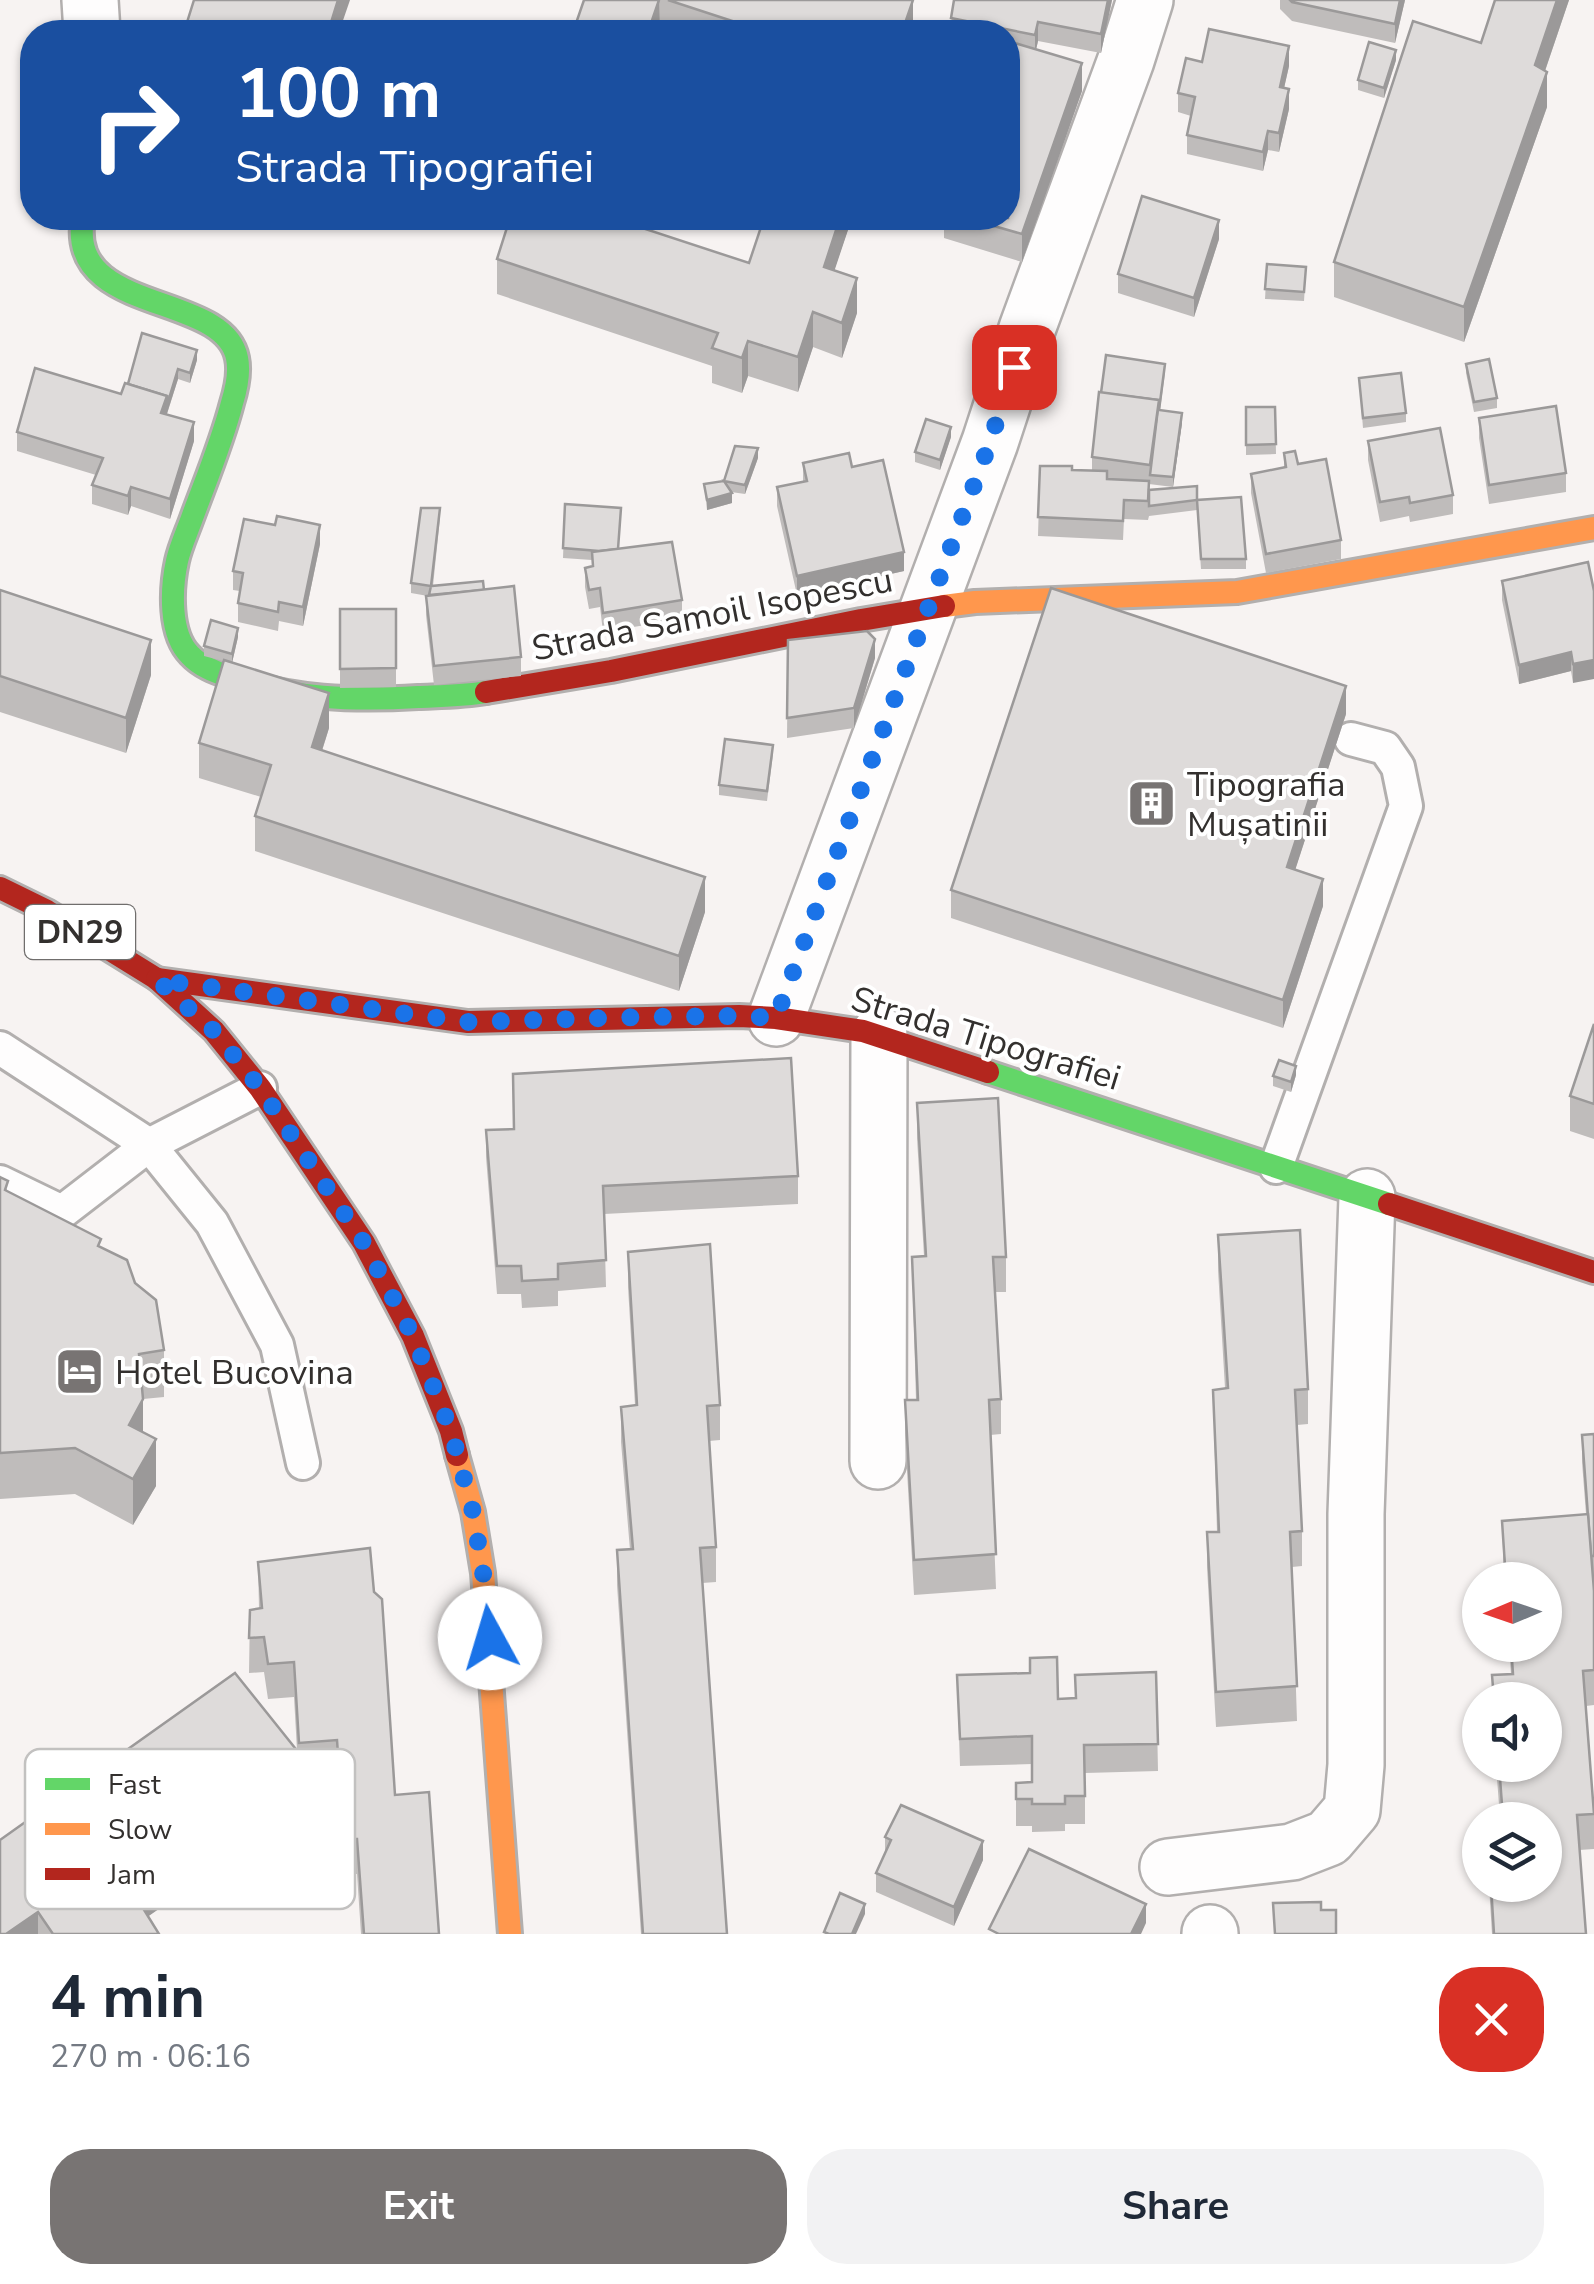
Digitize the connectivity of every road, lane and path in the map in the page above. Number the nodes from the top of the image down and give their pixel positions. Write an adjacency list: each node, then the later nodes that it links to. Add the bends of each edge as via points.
1 (1144, 0): 4 (street)
2 (81, 230): 4 (street, Strada Samoil Isopescu, via 100,276 220,328 237,356 226,427 177,560 172,617 188,654 209,669 254,686 321,698 474,694)
3 (1594, 528): 4 (street, Strada Samoil Isopescu, via 1237,592)
4 (927, 608): 8 (street)
5 (1351, 739): 13 (lane, via 1385,748 1398,767 1406,806)
6 (0, 888): 7 (street, DN29)
7 (157, 980): 8 (street, Strada Tipografiei, via 468,1022); 11 (street, DN29, via 214,1031)
8 (776, 1018): 9 (street, Strada Tipografiei)
9 (879, 1035): 13 (street, Strada Tipografiei); 17 (street)
10 (0, 1048): 12 (lane)
11 (260, 1088): 12 (lane); 20 (street, DN29, via 364,1243 413,1336 451,1431 483,1572)
12 (149, 1145): 14 (lane, via 62,1212); 18 (lane, via 212,1223 277,1344)
13 (1276, 1167): 15 (street, Strada Tipografiei)
14 (0, 1182)
15 (1367, 1197): 16 (street, Strada Tipografiei); 19 (street, via 1352,1810 1328,1838 1292,1852)
16 (1594, 1272)
17 (878, 1460)
18 (304, 1463)
19 (1168, 1867)
20 (510, 1934)

